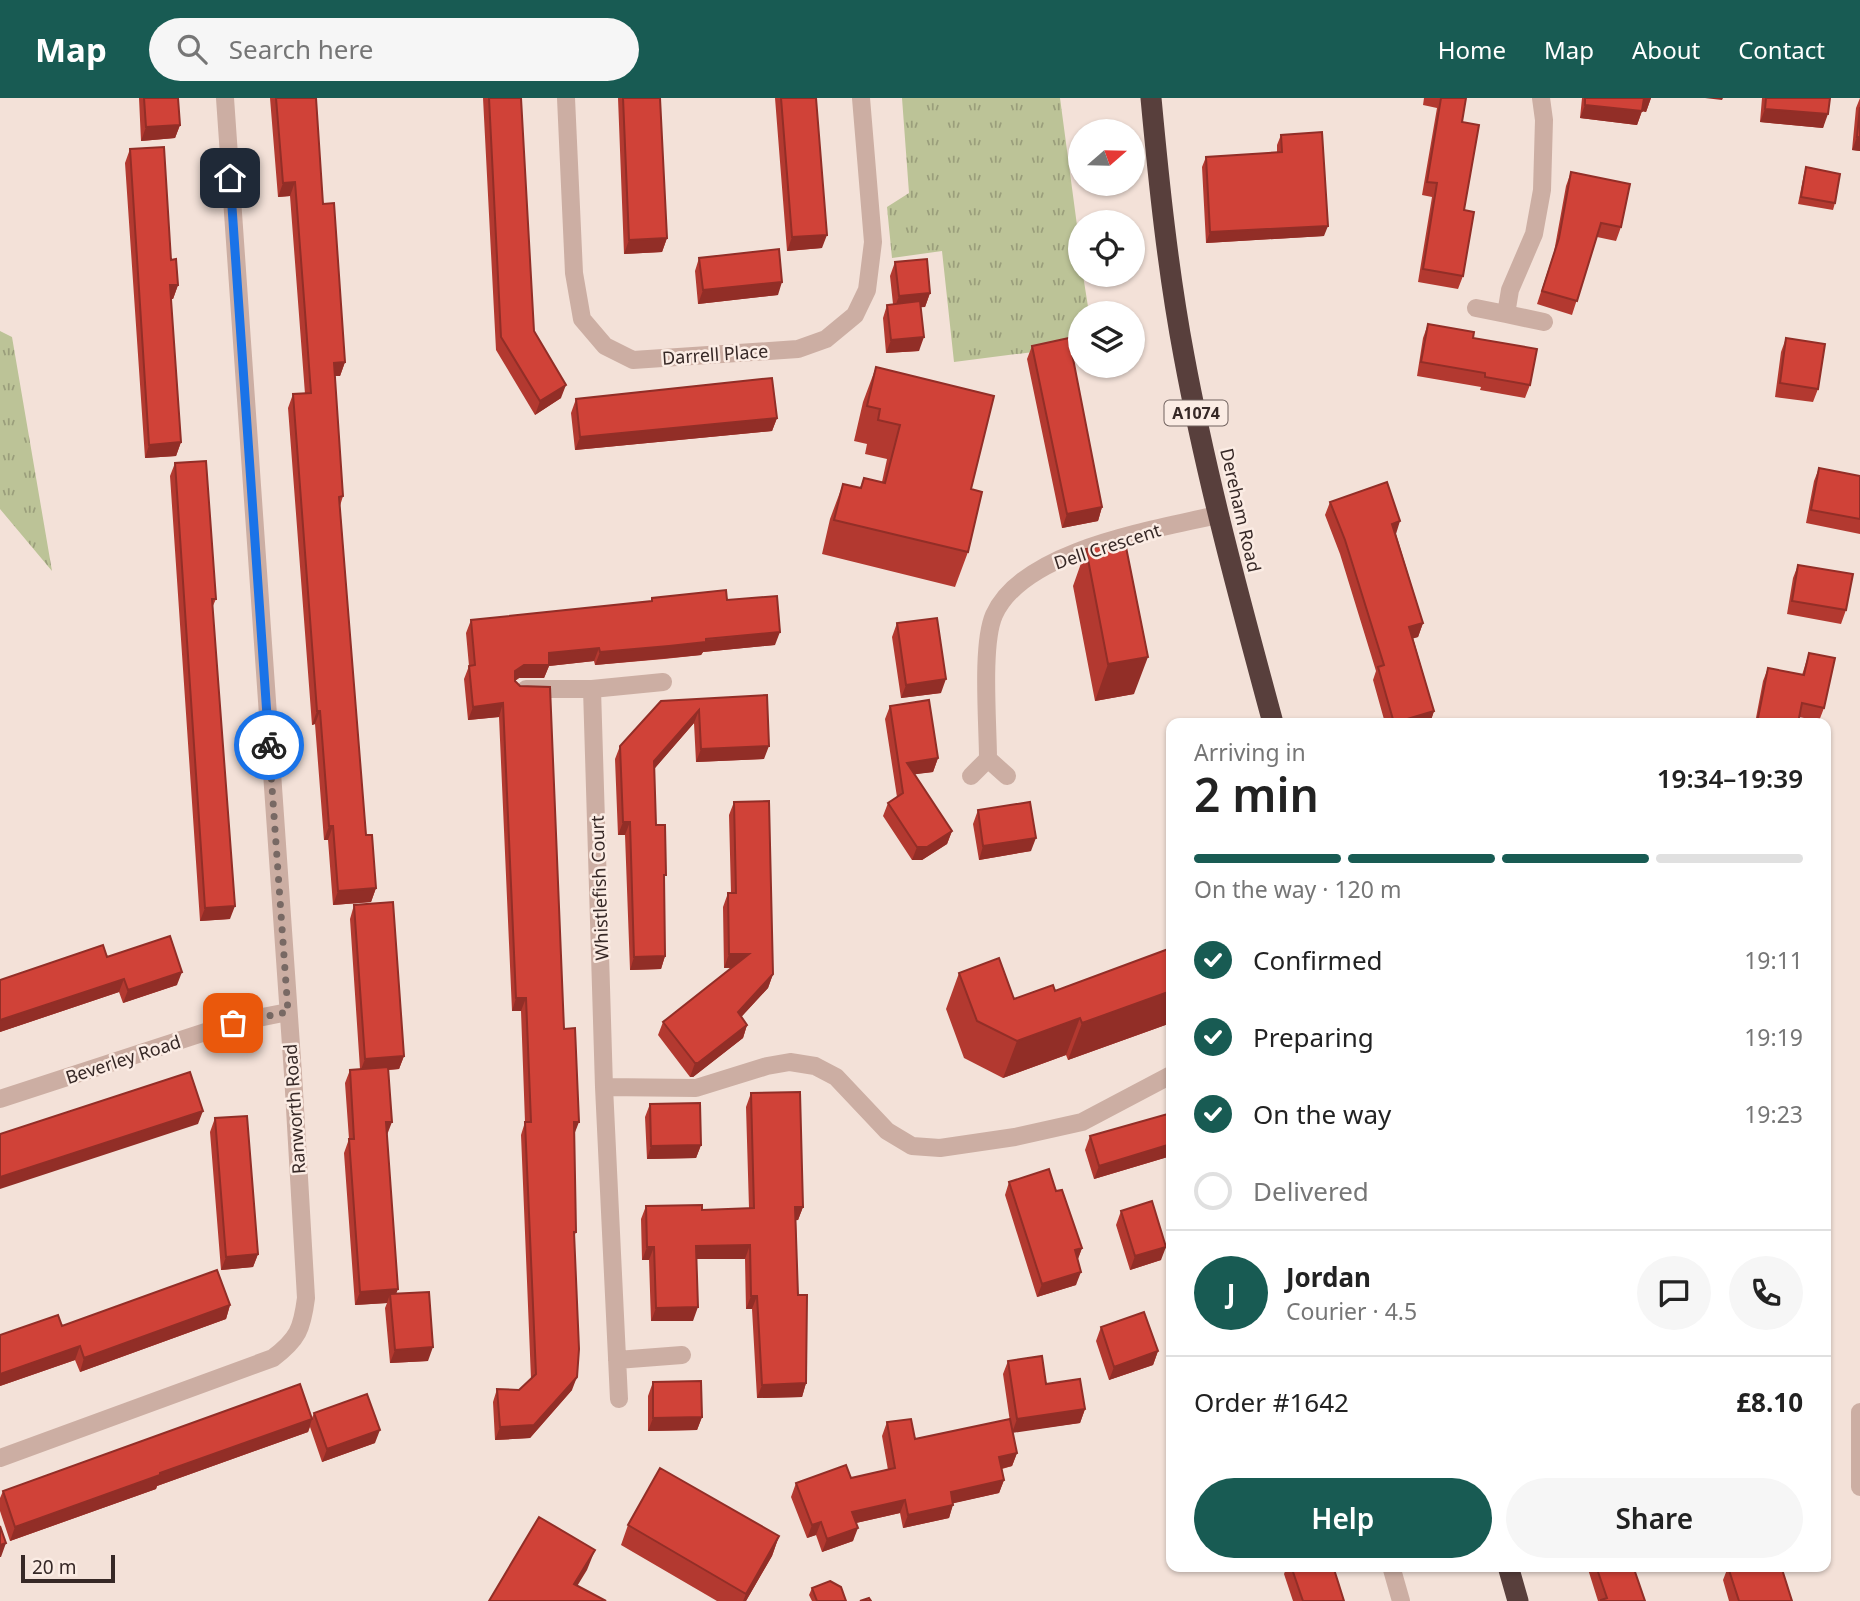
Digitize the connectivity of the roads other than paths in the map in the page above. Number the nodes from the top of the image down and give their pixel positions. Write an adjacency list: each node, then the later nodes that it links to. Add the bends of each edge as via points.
1 (225, 98): 17 (street, Ranworth Road)
2 (566, 98): 3 (street, Darrell Place, via 574,272 582,319 605,346 633,360 798,349 826,339 855,315 867,290 873,242)
3 (861, 98)
4 (1151, 98): 9 (highway, Dereham Road / A1074, via 1183,355)
5 (1541, 98): 7 (street, via 1542,190 1534,234 1510,290)
6 (1476, 308): 7 (street)
7 (1506, 314): 8 (street)
8 (1544, 322)
9 (1217, 516): 13 (highway, Dereham Road / A1074); 14 (street, Dell Crescent, via 1073,553 1009,590 993,617 988,648)
10 (663, 682): 12 (street)
11 (520, 689): 12 (street)
12 (592, 689): 19 (street, Whistlefish Court)
13 (1272, 718)
14 (988, 760): 15 (street); 16 (street)
15 (971, 776)
16 (1007, 776)
17 (288, 1012): 20 (street, Beverley Road, via 233,1023); 25 (street, Ranworth Road, via 306,1298 302,1327 290,1345 273,1358)
18 (1166, 1078): 19 (street, via 1083,1122 940,1148 912,1146 887,1131 836,1077 815,1066 790,1062 767,1066 696,1088)
19 (604, 1087): 22 (street, Whistlefish Court)
20 (0, 1099)
21 (682, 1355): 22 (street)
22 (617, 1360): 23 (street, Whistlefish Court)
23 (619, 1399)
24 (1860, 1412): 26 (street)
25 (0, 1458)
26 (1860, 1487)
27 (1393, 1572): 29 (street)
28 (1510, 1572): 30 (highway)
29 (1401, 1601)
30 (1518, 1601)

